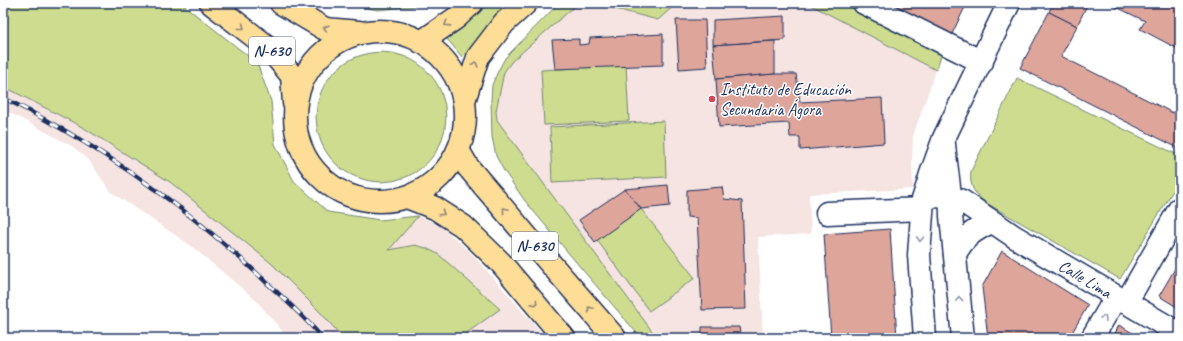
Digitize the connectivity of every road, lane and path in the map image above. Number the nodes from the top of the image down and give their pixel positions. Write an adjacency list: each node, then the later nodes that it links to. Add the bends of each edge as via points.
1 (211, 3): 11 (main road, N-630, one-way to 11, via 270,48 292,76)
2 (281, 3): 7 (main road, N-630, one-way to 2, via 325,29)
3 (472, 3): 8 (main road, one-way to 8, via 456,18)
4 (526, 3): 10 (main road, one-way to 4, via 478,57 504,23)
5 (864, 3): 9 (street)
6 (1009, 3): 9 (street)
7 (365, 33): 8 (main road, N-630, via 390,32); 11 (main road, N-630, via 332,46 317,59 306,75 297,96)
8 (421, 42): 10 (main road, N-630, via 448,64 457,79)
9 (982, 62): 12 (street)
10 (464, 101): 13 (main road, N-630, via 464,129)
11 (295, 122): 14 (main road, N-630, via 302,149 310,164 326,181 344,193 360,198 377,201)
12 (944, 138): 15 (street); 17 (street)
13 (458, 150): 14 (main road, N-630, via 440,176 429,186); 24 (main road, N-630, one-way to 13, via 468,167)
14 (407, 197): 23 (main road, N-630, one-way to 23, via 435,208 462,226 501,263)
15 (952, 206): 17 (street, Calle Lima); 19 (street, Calle Lima); 20 (street)
16 (1180, 208): 21 (street)
17 (922, 209): 18 (street, Calle Lima); 25 (street, one-way to 25, via 919,255)
18 (827, 213)
19 (991, 222): 20 (street, via 969,235); 21 (street, Calle Lima)
20 (955, 254): 26 (street, one-way to 20)
21 (1121, 300): 22 (street, Calle Lima); 27 (street, one-way to 21)
22 (1180, 334)
23 (564, 338)
24 (615, 338)
25 (925, 338)
26 (963, 338)
27 (1092, 338)

